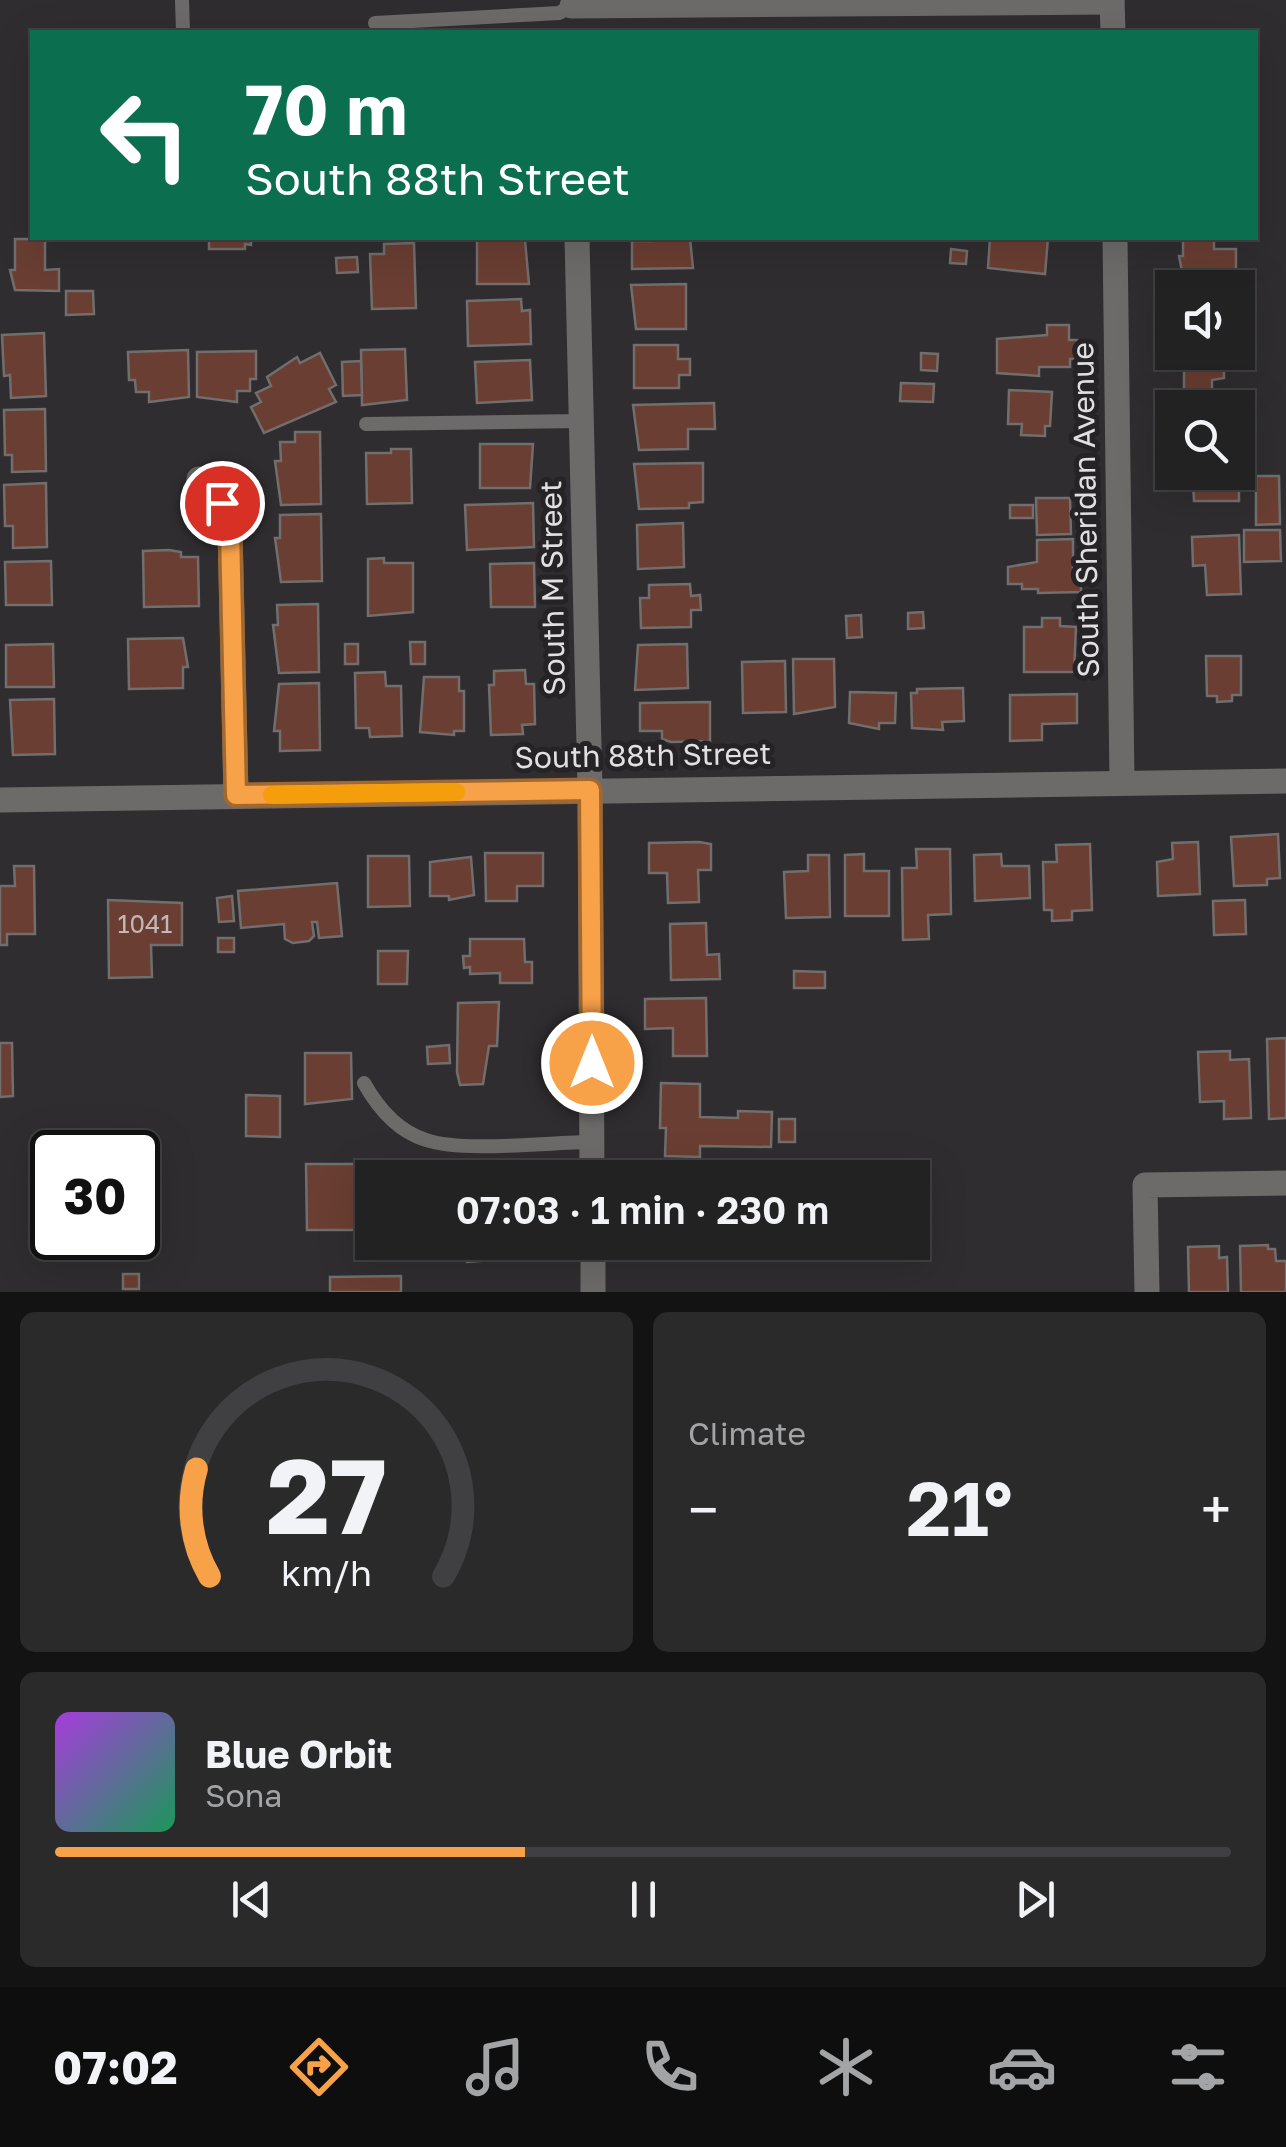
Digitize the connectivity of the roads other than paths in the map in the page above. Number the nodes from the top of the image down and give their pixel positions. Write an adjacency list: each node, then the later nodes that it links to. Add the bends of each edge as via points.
1 (182, 0): 6 (lane)
2 (1112, 1): 3 (street); 7 (street)
3 (829, 2): 4 (street)
4 (572, 13): 5 (lane)
5 (375, 22)
6 (183, 30)
7 (1113, 30)
8 (577, 240): 10 (street, South M Street)
9 (1115, 240): 13 (street, South Sheridan Avenue)
10 (581, 421): 11 (lane); 15 (street, South M Street)
11 (366, 424)
12 (199, 479): 16 (street, via 222,503 230,530)
13 (1122, 782): 14 (street, South 88th Street); 15 (street, South 88th Street)
14 (1286, 782)
15 (590, 790): 16 (street, South 88th Street); 19 (street, South M Street)
16 (236, 795): 17 (street, South 88th Street)
17 (0, 800)
18 (364, 1083): 19 (lane, via 393,1122 425,1140)
19 (592, 1142): 20 (street, South M Street)
20 (592, 1160)
21 (1286, 1183): 24 (street, via 1144,1185)
22 (593, 1260): 23 (street)
23 (593, 1292)
24 (1147, 1292)

